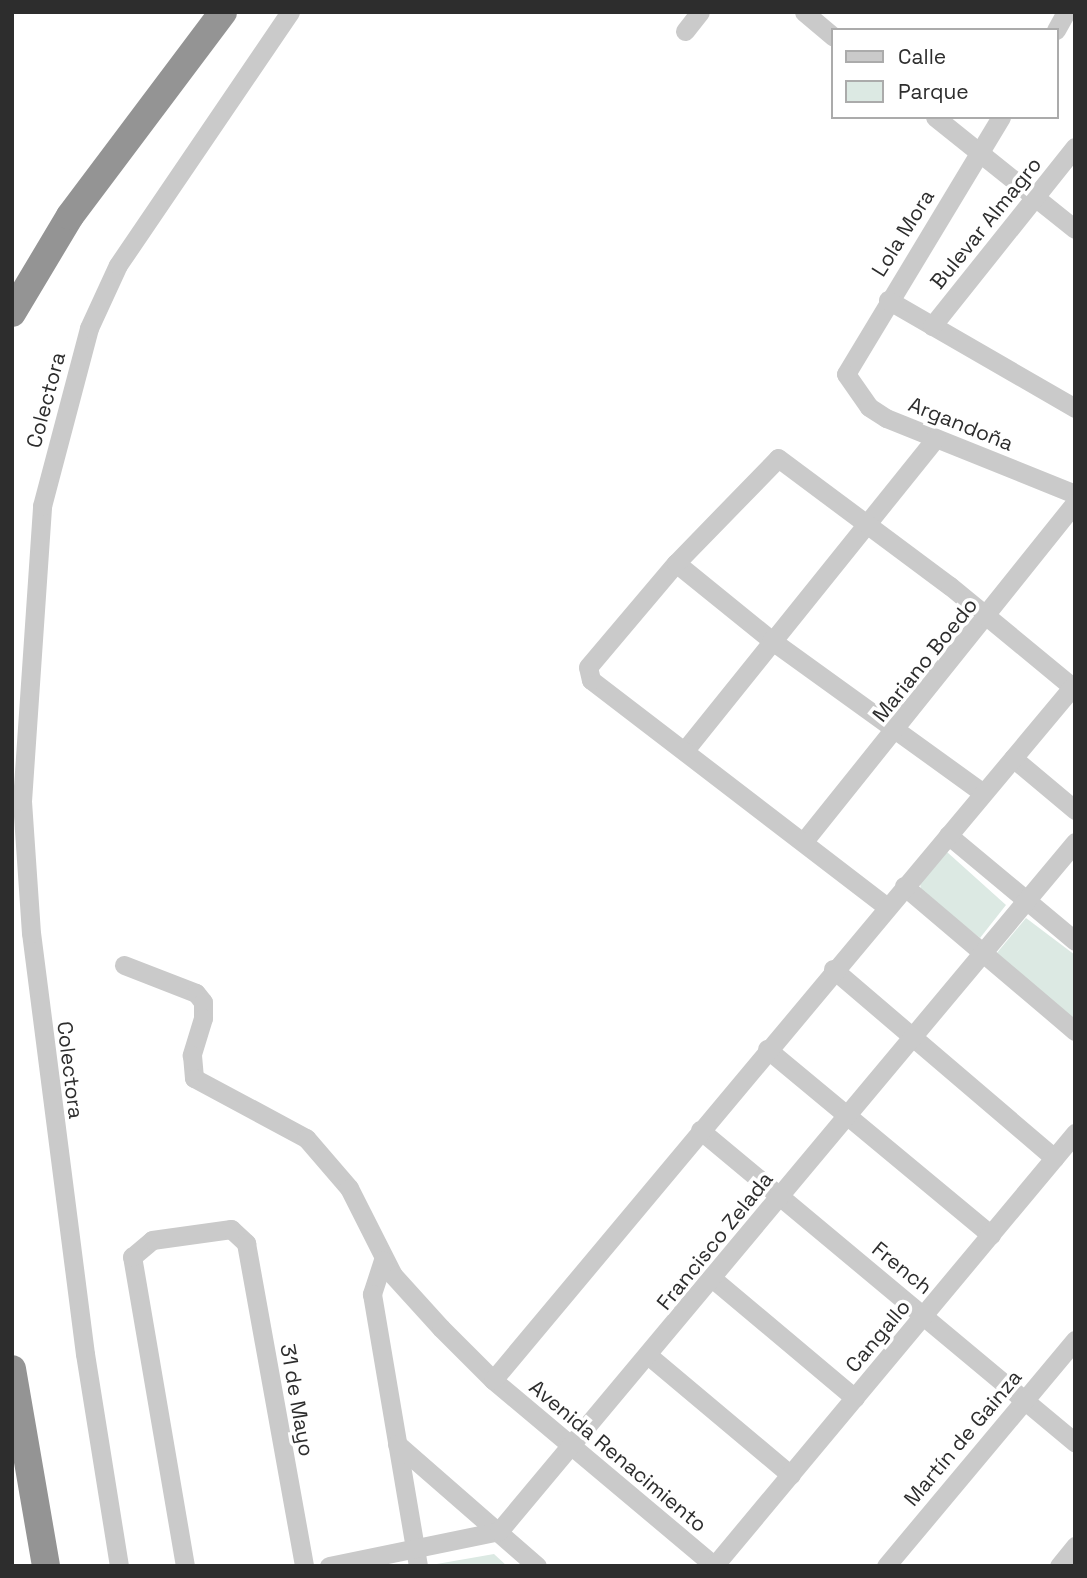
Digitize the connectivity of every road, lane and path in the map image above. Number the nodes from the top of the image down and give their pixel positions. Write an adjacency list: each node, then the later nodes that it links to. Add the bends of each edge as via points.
1 (223, 12): 16 (highway, via 83,198)
2 (290, 12): 69 (street, Colectora, via 118,265 89,328 42,506 22,801 31,933 83,1340)
3 (700, 12): 7 (street)
4 (804, 12): 8 (street)
5 (1066, 12): 6 (street)
6 (1057, 28)
7 (685, 31)
8 (832, 35)
9 (936, 119): 12 (street)
10 (1000, 119): 12 (street, Lola Mora)
11 (1075, 147): 13 (street, Bulevar Almagro)
12 (979, 153): 13 (street); 15 (street, Lola Mora)
13 (1035, 197): 14 (street); 17 (street, Bulevar Almagro)
14 (1075, 229)
15 (888, 300): 17 (street); 18 (street, Lola Mora)
16 (12, 313)
17 (932, 326): 19 (street)
18 (846, 374): 20 (street, Argandoña, via 869,407)
19 (1075, 408)
20 (936, 438): 21 (street, Argandoña); 23 (street)
21 (1075, 495)
22 (1075, 503): 25 (street, Mariano Boedo)
23 (866, 525): 24 (street, via 778,458); 25 (street); 26 (street)
24 (676, 563): 26 (street); 29 (street, via 587,675)
25 (989, 617): 27 (street); 28 (street, Mariano Boedo)
26 (771, 640): 28 (street); 29 (street)
27 (1074, 686): 30 (street)
28 (897, 732): 31 (street); 34 (street, Mariano Boedo)
29 (685, 750): 34 (street)
30 (1013, 758): 31 (street); 32 (street)
31 (983, 793): 33 (street)
32 (1075, 810)
33 (948, 835): 36 (street); 37 (street)
34 (804, 841): 38 (street)
35 (1075, 842): 37 (street, Francisco Zelada)
36 (904, 887): 38 (street); 40 (street)
37 (1026, 900): 39 (street); 40 (street, Francisco Zelada)
38 (887, 907): 42 (street)
39 (1075, 941)
40 (982, 952): 43 (street); 44 (street, Francisco Zelada)
41 (124, 965): 52 (street, Avenida Renacimiento, via 196,993 204,1002 192,1055 194,1078 306,1138 349,1188)
42 (834, 970): 44 (street); 45 (street)
43 (1075, 1031)
44 (912, 1036): 46 (street, Francisco Zelada); 49 (street)
45 (767, 1049): 46 (street); 47 (street)
46 (848, 1115): 50 (street, Francisco Zelada); 51 (street)
47 (700, 1130): 50 (street, French); 58 (street)
48 (1075, 1133): 49 (street, Cangallo)
49 (1054, 1158): 51 (street, Cangallo)
50 (780, 1197): 53 (street, Francisco Zelada); 54 (street, French)
51 (991, 1234): 54 (street, Cangallo)
52 (383, 1260): 58 (street, Avenida Renacimiento); 62 (street, via 372,1294)
53 (713, 1279): 56 (street, Francisco Zelada); 59 (street)
54 (925, 1316): 59 (street, Cangallo); 60 (street, French)
55 (1075, 1340): 60 (street, Martín de Gainza)
56 (649, 1356): 63 (street, Francisco Zelada); 64 (street)
57 (12, 1369): 68 (highway)
58 (492, 1380): 63 (street, Avenida Renacimiento)
59 (855, 1398): 64 (street, Cangallo)
60 (1025, 1400): 61 (street, French); 75 (street, Martín de Gainza)
61 (1075, 1442)
62 (397, 1444): 65 (street); 67 (street)
63 (572, 1447): 65 (street, Francisco Zelada); 74 (street, Avenida Renacimiento)
64 (791, 1475): 74 (street, Cangallo)
65 (499, 1531): 67 (street); 73 (street)
66 (1075, 1546): 76 (street)
67 (417, 1559): 72 (street)
68 (46, 1566)
69 (119, 1566)
70 (186, 1566): 71 (street, 31 de Mayo, via 132,1257 152,1240 223,1229 240,1234 246,1243)
71 (304, 1566)
72 (329, 1566)
73 (537, 1566)
74 (715, 1566)
75 (886, 1566)
76 (1059, 1566)

